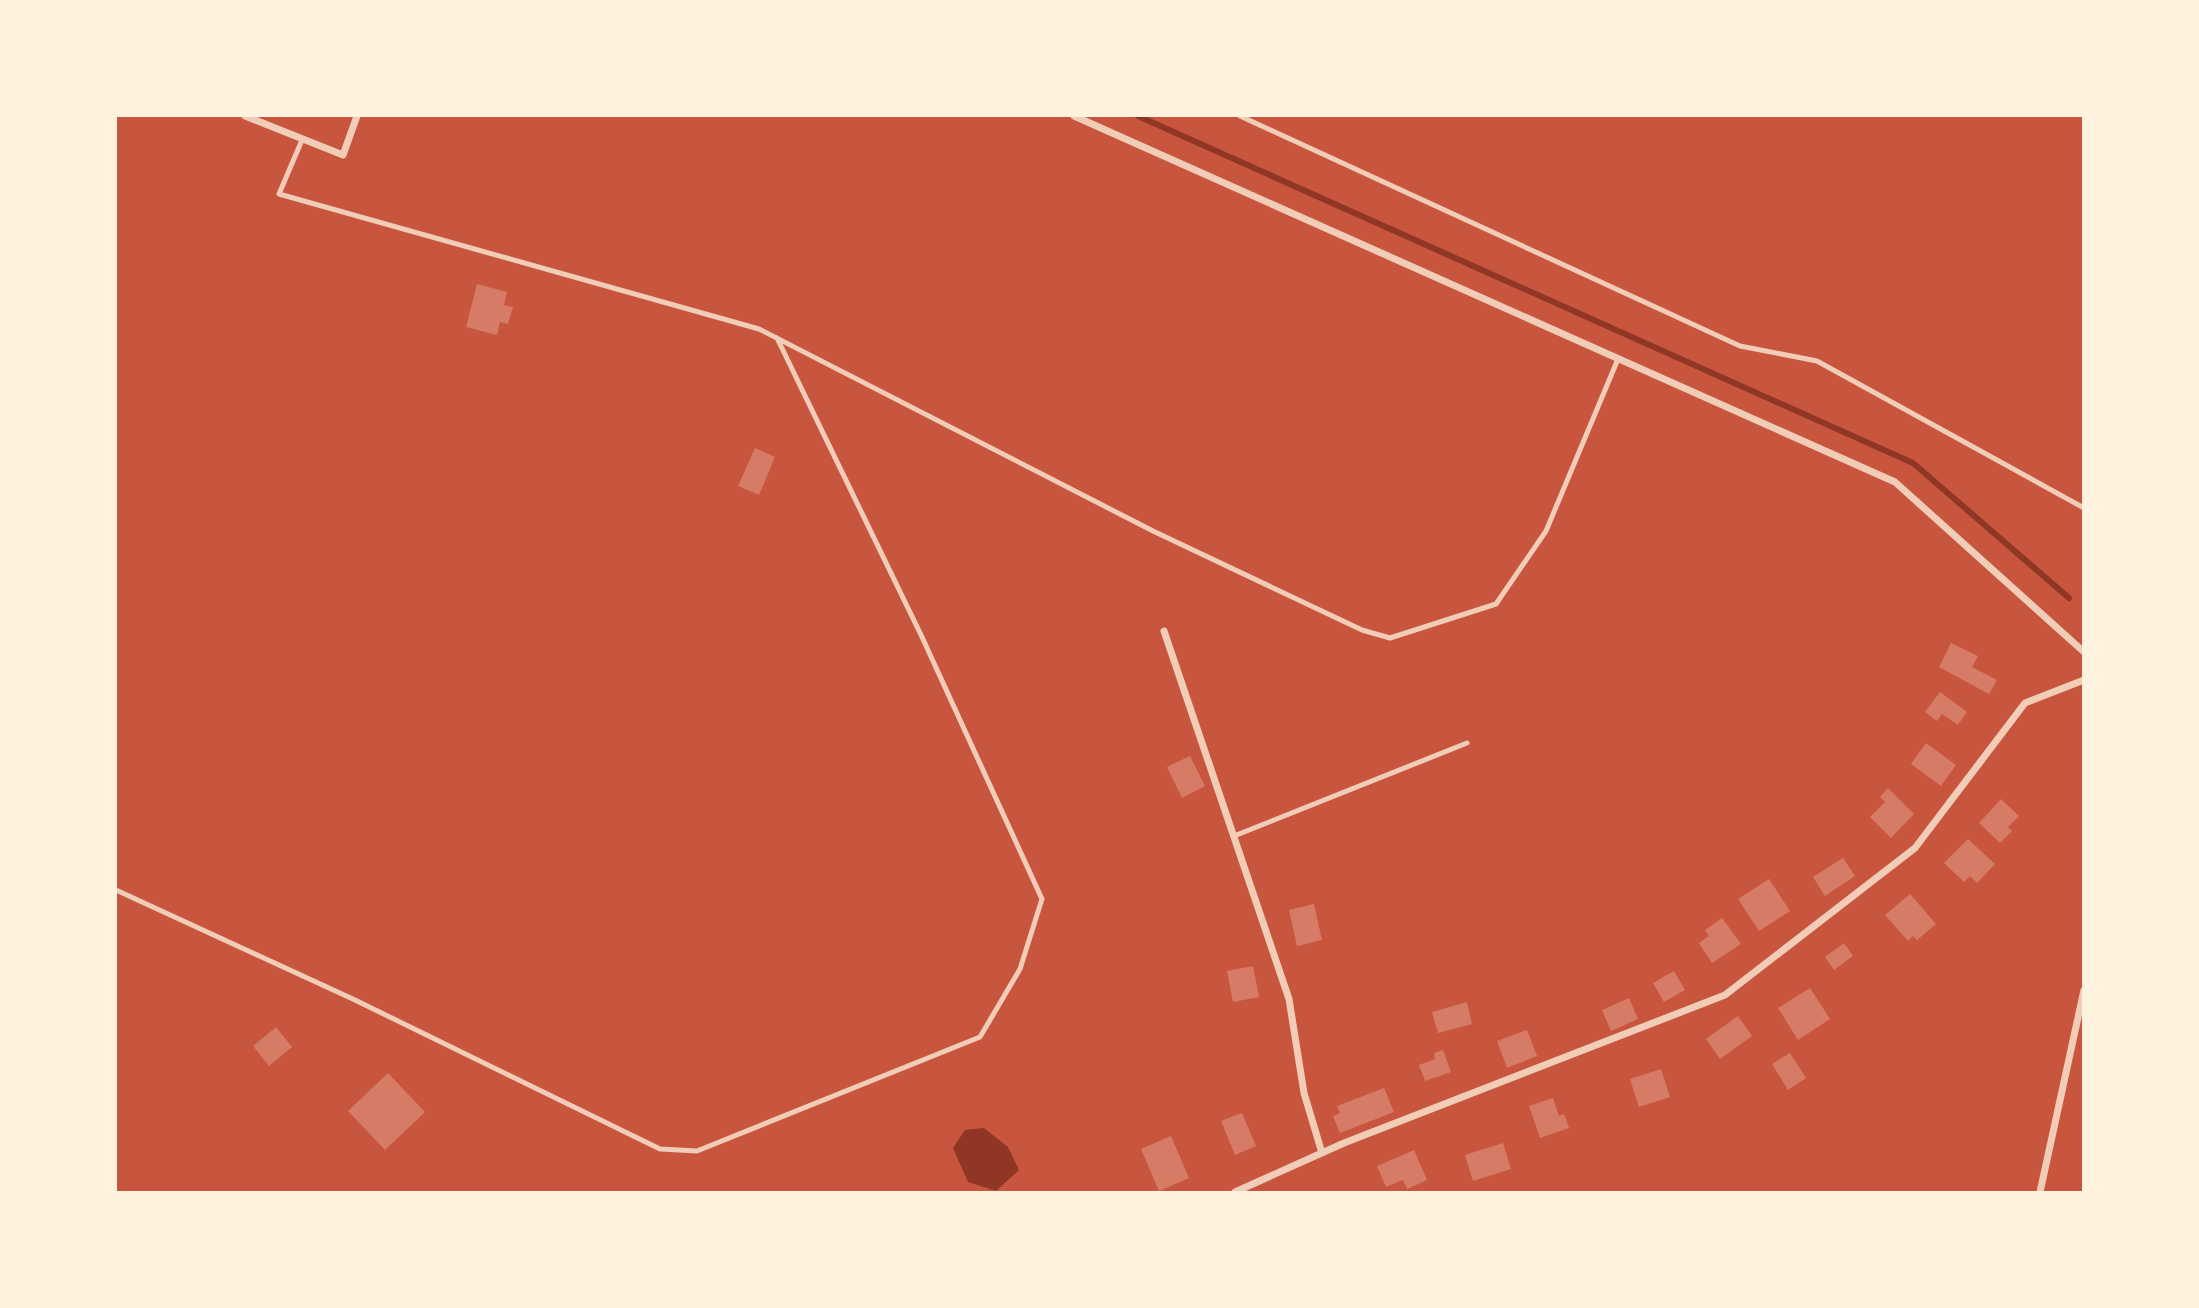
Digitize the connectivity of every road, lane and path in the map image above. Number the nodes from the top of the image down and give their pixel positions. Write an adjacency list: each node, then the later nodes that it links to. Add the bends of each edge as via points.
1 (245, 116): 5 (street)
2 (357, 116): 5 (street, via 343,155)
3 (1074, 116): 7 (street)
4 (1240, 116): 8 (lane, via 1740,346 1817,361)
5 (302, 140): 6 (lane, via 279,194 714,315)
6 (777, 338): 7 (lane, via 1153,531 1362,630 1390,638 1496,604 1546,531); 14 (lane, via 1042,899 1020,969 980,1037 697,1151 660,1149)
7 (1618, 359): 10 (street, via 1895,482)
8 (2084, 508)
9 (1164, 631): 13 (street)
10 (2084, 652)
11 (2084, 680): 16 (street, via 2025,704 1916,848 1725,996)
12 (1467, 743): 13 (lane)
13 (1234, 836): 16 (street, via 1289,999 1304,1093)
14 (116, 890)
15 (2084, 990): 18 (street)
16 (1322, 1153): 17 (street)
17 (1235, 1192)
18 (2040, 1192)

